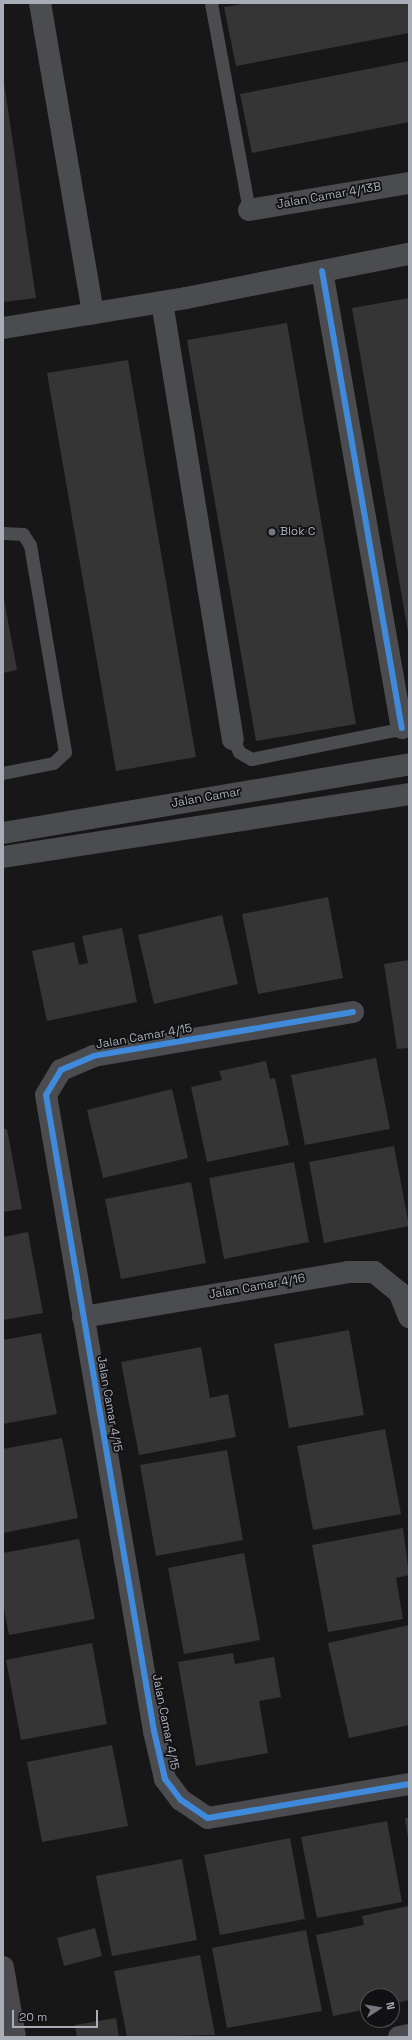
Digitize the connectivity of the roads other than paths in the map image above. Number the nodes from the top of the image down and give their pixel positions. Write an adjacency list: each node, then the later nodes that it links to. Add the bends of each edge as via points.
1 (40, 3): 8 (street)
2 (211, 3): 4 (lane)
3 (409, 182): 4 (street, Jalan Camar 4/13B)
4 (249, 210)
5 (409, 254): 6 (street)
6 (322, 271): 7 (street); 11 (street)
7 (162, 302): 8 (street); 12 (street)
8 (92, 314): 9 (street)
9 (3, 328)
10 (3, 533): 14 (lane, via 23,534 30,545 65,752 53,762)
11 (405, 728): 12 (lane, via 251,759 239,752)
12 (234, 739)
13 (409, 764): 16 (street, Jalan Camar)
14 (3, 773)
15 (409, 794): 17 (street)
16 (3, 833)
17 (3, 857)
18 (352, 1012): 19 (street, Jalan Camar 4/15, via 94,1056 62,1070 46,1095)
19 (83, 1317): 20 (street, Jalan Camar 4/16, via 348,1272 374,1272 399,1292); 21 (street, Jalan Camar 4/15, via 152,1723 165,1779 181,1800 208,1818)
20 (409, 1317)
21 (409, 1784)
22 (3, 1967): 24 (main road)
23 (409, 2035): 25 (street)
24 (15, 2037)
25 (399, 2037)

